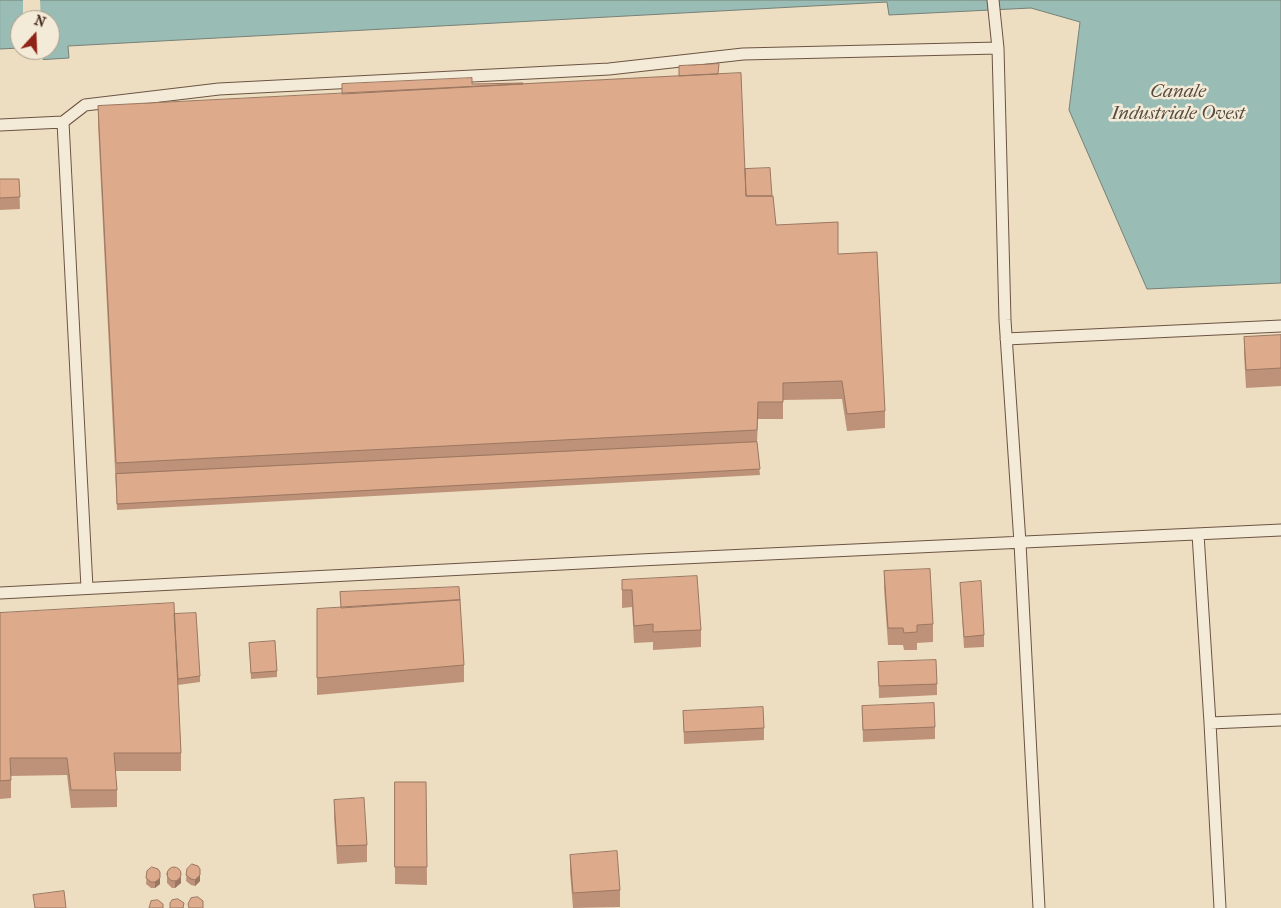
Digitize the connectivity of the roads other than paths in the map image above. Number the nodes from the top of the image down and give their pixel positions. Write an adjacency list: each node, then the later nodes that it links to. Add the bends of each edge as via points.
1 (994, 0): 2 (lane)
2 (998, 48): 3 (lane, via 743,54 609,69 219,89 85,104); 6 (lane)
3 (63, 122): 4 (lane); 10 (lane)
4 (0, 125)
5 (1281, 326): 6 (lane)
6 (1006, 340): 9 (lane)
7 (1281, 530): 8 (lane)
8 (1198, 534): 9 (lane); 13 (lane)
9 (1020, 543): 10 (lane); 14 (lane)
10 (87, 588): 11 (lane)
11 (0, 593)
12 (1281, 720): 13 (lane)
13 (1210, 723): 15 (lane)
14 (1039, 908)
15 (1220, 908)

